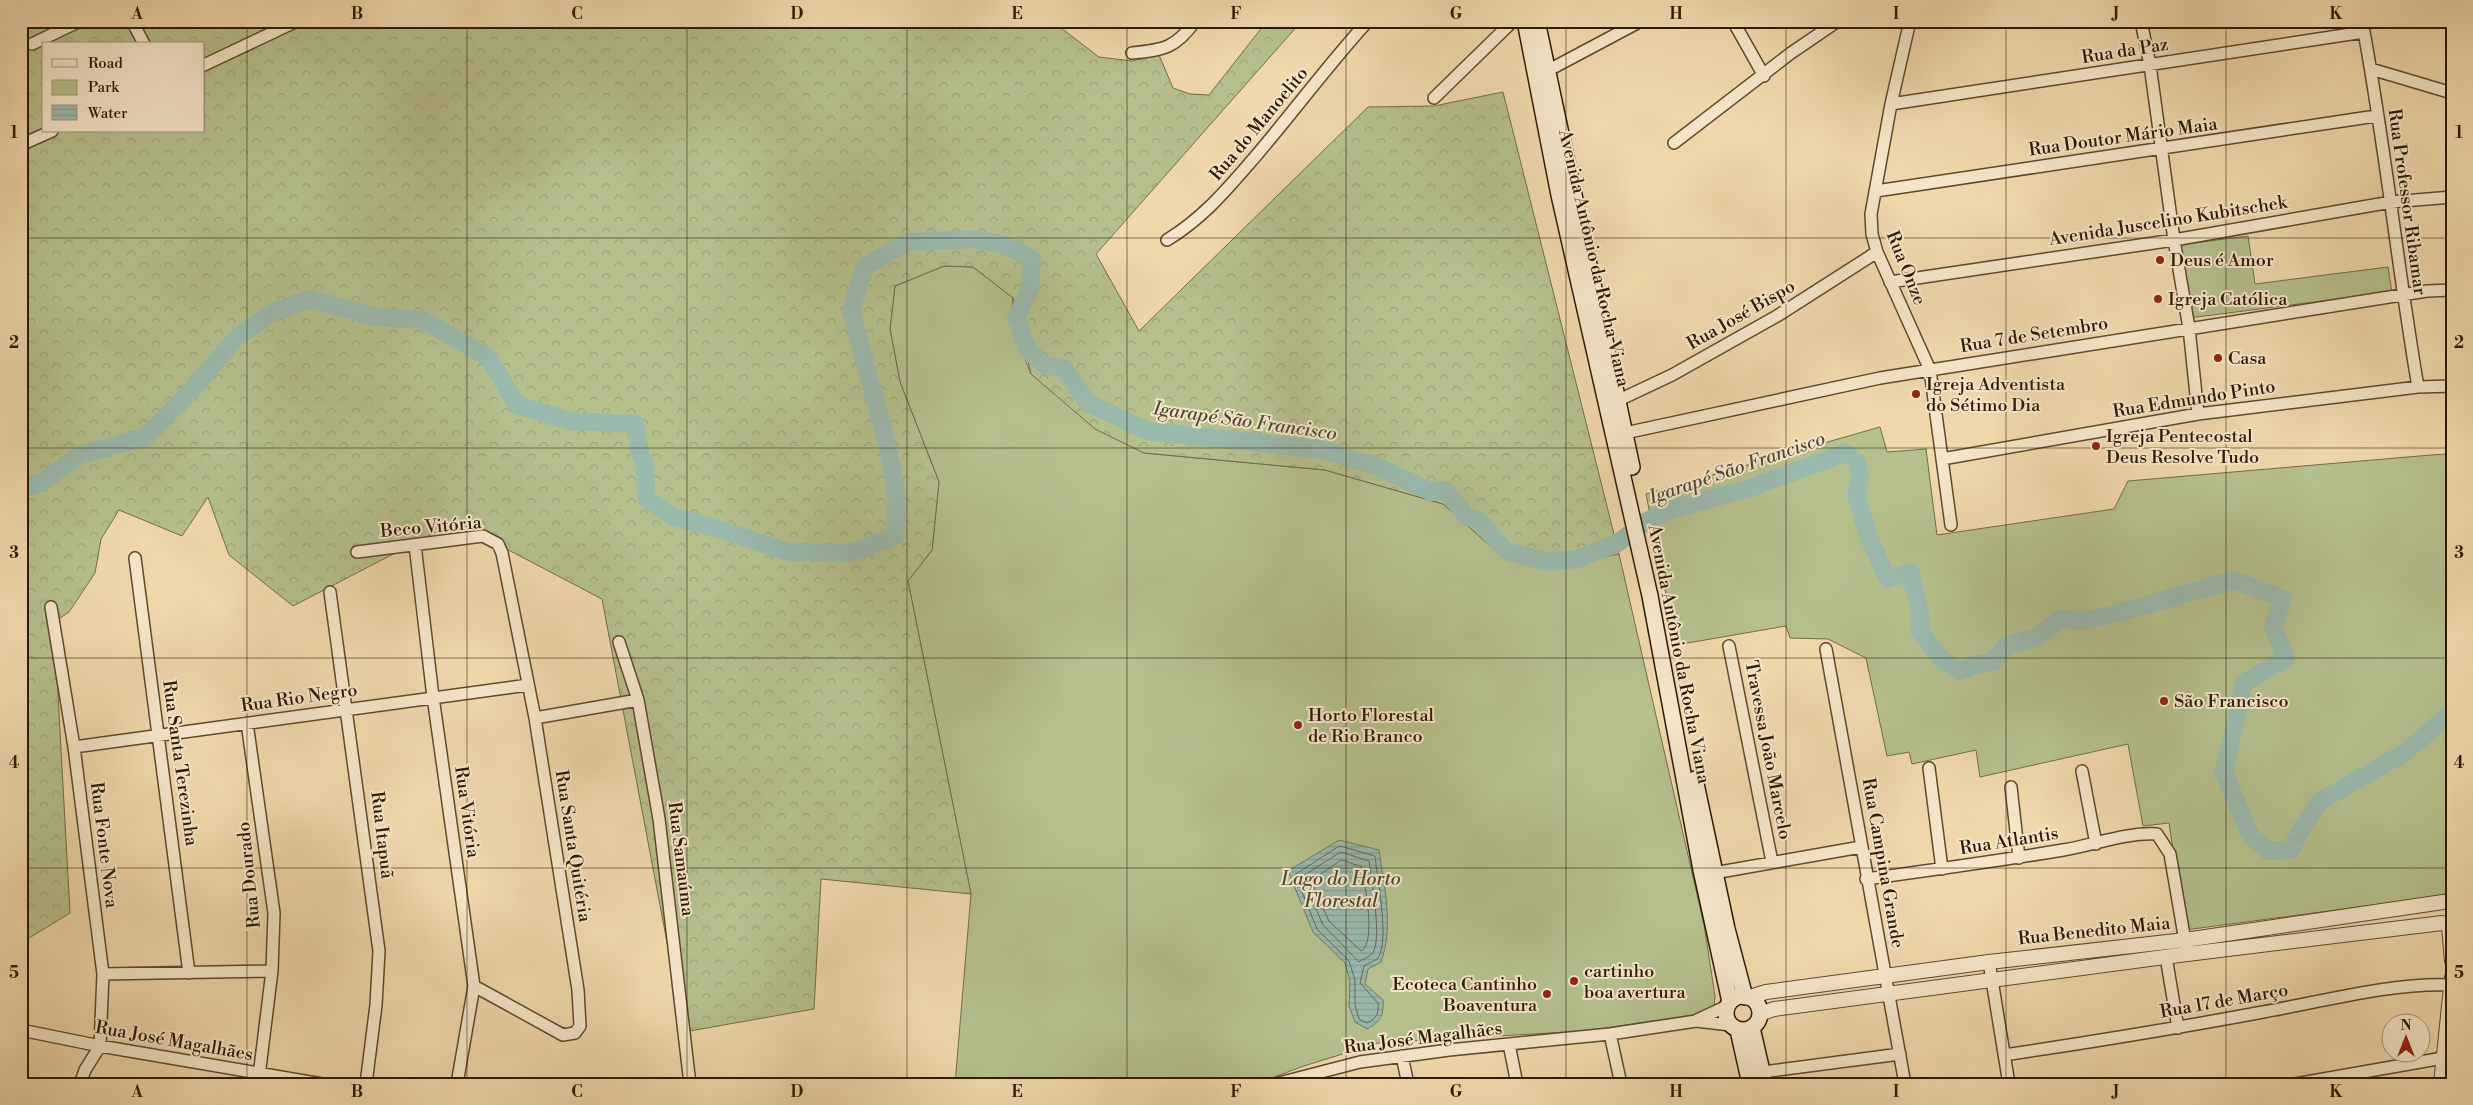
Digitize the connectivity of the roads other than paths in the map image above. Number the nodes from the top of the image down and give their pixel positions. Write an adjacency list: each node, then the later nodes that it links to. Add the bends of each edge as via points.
1 (80, 21): 16 (street)
2 (132, 21): 15 (street)
3 (297, 21): 18 (street)
4 (1195, 21): 17 (street, via 1176,44)
5 (1368, 21): 34 (street, Rua do Manoelito, via 1224,194 1187,228)
6 (1513, 21): 24 (street)
7 (1525, 21): 48 (main road, Avenida Antônio da Rocha Viana, via 1559,195)
8 (1538, 21): 21 (main road, Avenida Antônio da Rocha Viana)
9 (1641, 21): 21 (street)
10 (1733, 21): 22 (street)
11 (1838, 21): 22 (street)
12 (1910, 21): 25 (street, Rua Onze)
13 (2141, 21): 19 (street)
14 (2363, 26): 19 (street, Rua da Paz); 20 (street, Rua Professor Ribamar)
15 (143, 42)
16 (32, 44)
17 (1132, 53)
18 (205, 65)
19 (2150, 65): 25 (street, Rua da Paz); 30 (street)
20 (2371, 69): 23 (street); 26 (street, Rua Professor Ribamar)
21 (1548, 71): 44 (main road, Avenida Antônio da Rocha Viana)
22 (1764, 76): 29 (street)
23 (2452, 93)
24 (1434, 98)
25 (1891, 104): 31 (street, Rua Onze)
26 (2376, 116): 30 (street, Rua Doutor Mário Maia); 33 (street, Rua Professor Ribamar)
27 (50, 132): 28 (street)
28 (25, 143)
29 (1674, 143)
30 (2162, 149): 31 (street, Rua Doutor Mário Maia); 35 (street)
31 (1876, 191): 36 (street, Rua Onze, via 1872,228)
32 (2452, 197): 33 (street, Avenida Juscelino Kubitschek)
33 (2391, 202): 35 (street, Avenida Juscelino Kubitschek); 39 (street, Rua Professor Ribamar)
34 (1167, 240)
35 (2174, 240): 37 (street, Avenida Juscelino Kubitschek); 40 (street)
36 (1877, 252): 37 (street, Rua Onze); 44 (street, Rua José Bispo, via 1777,316 1672,375)
37 (1890, 282): 41 (street, Rua Onze)
38 (2452, 290): 39 (street, Rua 7 de Setembro)
39 (2402, 295): 40 (street, Rua 7 de Setembro); 43 (street, Rua Professor Ribamar)
40 (2189, 328): 41 (street, Rua 7 de Setembro); 45 (street)
41 (1930, 370): 46 (street, Rua 7 de Setembro); 47 (street, Rua Onze)
42 (2452, 386): 43 (street, Rua Edmundo Pinto)
43 (2418, 387): 45 (street, Rua Edmundo Pinto)
44 (1618, 400): 46 (main road, Avenida Antônio da Rocha Viana)
45 (2198, 414): 47 (street, Rua Edmundo Pinto)
46 (1625, 433): 48 (main road, Avenida Antônio da Rocha Viana)
47 (1942, 458): 49 (street, Rua Onze)
48 (1638, 518): 55 (main road, Avenida Antônio da Rocha Viana)
49 (1951, 525)
50 (415, 545): 51 (street, Beco Vitória); 52 (street, Beco Vitória, via 483,536 498,544); 61 (street, Rua Vitória)
51 (356, 552)
52 (502, 553): 60 (street, Rua Santa Quitéria)
53 (135, 558): 66 (street, Rua Santa Terezinha)
54 (330, 592): 63 (street, Rua Itapuã)
55 (1654, 595): 76 (main road, Avenida Antônio da Rocha Viana); 93 (main road, Avenida Antônio da Rocha Viana, via 1701,870)
56 (51, 607): 67 (street, Rua Fonte Nova)
57 (620, 642): 62 (street, Rua Samaúma)
58 (1729, 646): 74 (street, Travessa João Marcelo)
59 (1826, 650): 72 (street, Rua Campina Grande)
60 (528, 685): 61 (street, Rua Rio Negro); 64 (street, Rua Santa Quitéria)
61 (433, 697): 63 (street, Rua Rio Negro); 90 (street, Rua Vitória)
62 (638, 700): 64 (street); 113 (street, Rua Samaúma, via 659,819)
63 (348, 709): 65 (street, Rua Rio Negro); 111 (street, Rua Itapuã, via 379,951)
64 (535, 718): 90 (street, Rua Santa Quitéria, via 578,990 580,1026 575,1033 563,1035)
65 (247, 723): 66 (street, Rua Rio Negro); 84 (street, Rua Dourado, via 274,913)
66 (158, 735): 67 (street, Rua Rio Negro); 85 (street, Rua Santa Terezinha)
67 (74, 747): 86 (street, Rua Fonte Nova)
68 (1929, 768): 75 (street)
69 (2082, 771): 71 (street)
70 (2011, 786): 73 (street)
71 (2096, 844): 73 (street, Rua Atlantis); 80 (street, Rua Atlantis, via 2129,836 2157,834 2170,854)
72 (1861, 847): 74 (street); 77 (street, Rua Campina Grande)
73 (2019, 858): 75 (street, Rua Atlantis)
74 (1772, 862): 76 (street)
75 (1942, 869): 77 (street, Rua Atlantis)
76 (1714, 873): 92 (main road, Avenida Antônio da Rocha Viana)
77 (1866, 879): 87 (street, Rua Campina Grande)
78 (2449, 899): 79 (street, via 2438,910); 80 (street, Rua Benedito Maia)
79 (2448, 925): 80 (street, Rua Benedito Maia); 82 (street)
80 (2186, 947): 81 (street, Rua Benedito Maia); 83 (street, Rua Benedito Maia)
81 (2166, 957): 88 (street, Rua Benedito Maia); 97 (street)
82 (2452, 961)
83 (1989, 962): 87 (street, Rua Benedito Maia); 88 (street)
84 (272, 971): 85 (street); 108 (street, Rua Dourado)
85 (189, 973): 86 (street)
86 (103, 974): 101 (street, Rua Fonte Nova)
87 (1886, 976): 91 (street, Rua Campina Grande); 92 (street, Rua Benedito Maia)
88 (1992, 979): 91 (street, Rua Benedito Maia); 103 (street)
89 (2451, 981): 97 (street, Rua 17 de Março); 105 (street)
90 (474, 986): 112 (street, Rua Vitória)
91 (1888, 993): 94 (street, Rua Benedito Maia, via 1774,1009); 102 (street, Rua Campina Grande)
92 (1748, 997): 93 (main road, via 1734,998); 94 (main road, via 1756,1001)
93 (1728, 1004): 95 (street, Rua José Magalhães); 96 (main road, via 1726,1016)
94 (1760, 1014): 96 (main road, via 1759,1019)
95 (1696, 1021): 96 (street, Rua José Magalhães); 99 (street, Rua José Magalhães)
96 (1740, 1028): 107 (main road); 118 (main road)
97 (2178, 1028): 103 (street, Rua 17 de Março)
98 (21, 1030): 101 (street, Rua José Magalhães)
99 (1610, 1034): 100 (street, Rua José Magalhães); 117 (street)
100 (1509, 1044): 104 (street, Rua José Magalhães); 116 (street)
101 (100, 1046): 108 (street, Rua José Magalhães); 109 (street, Rua Fonte Nova)
102 (1900, 1054): 107 (street); 119 (street, Rua Campina Grande)
103 (2004, 1055): 120 (street)
104 (1402, 1056): 106 (street, Rua José Magalhães); 115 (street)
105 (2443, 1058): 121 (street); 122 (street)
106 (1314, 1078): 114 (street, Rua José Magalhães)
107 (1764, 1078)
108 (259, 1079): 110 (street, Rua José Magalhães)
109 (80, 1084)
110 (322, 1084)
111 (366, 1084)
112 (457, 1084)
113 (690, 1084)
114 (1275, 1084)
115 (1408, 1084)
116 (1517, 1084)
117 (1621, 1084)
118 (1750, 1084)
119 (1905, 1084)
120 (2009, 1084)
121 (2295, 1084)
122 (2441, 1084)

